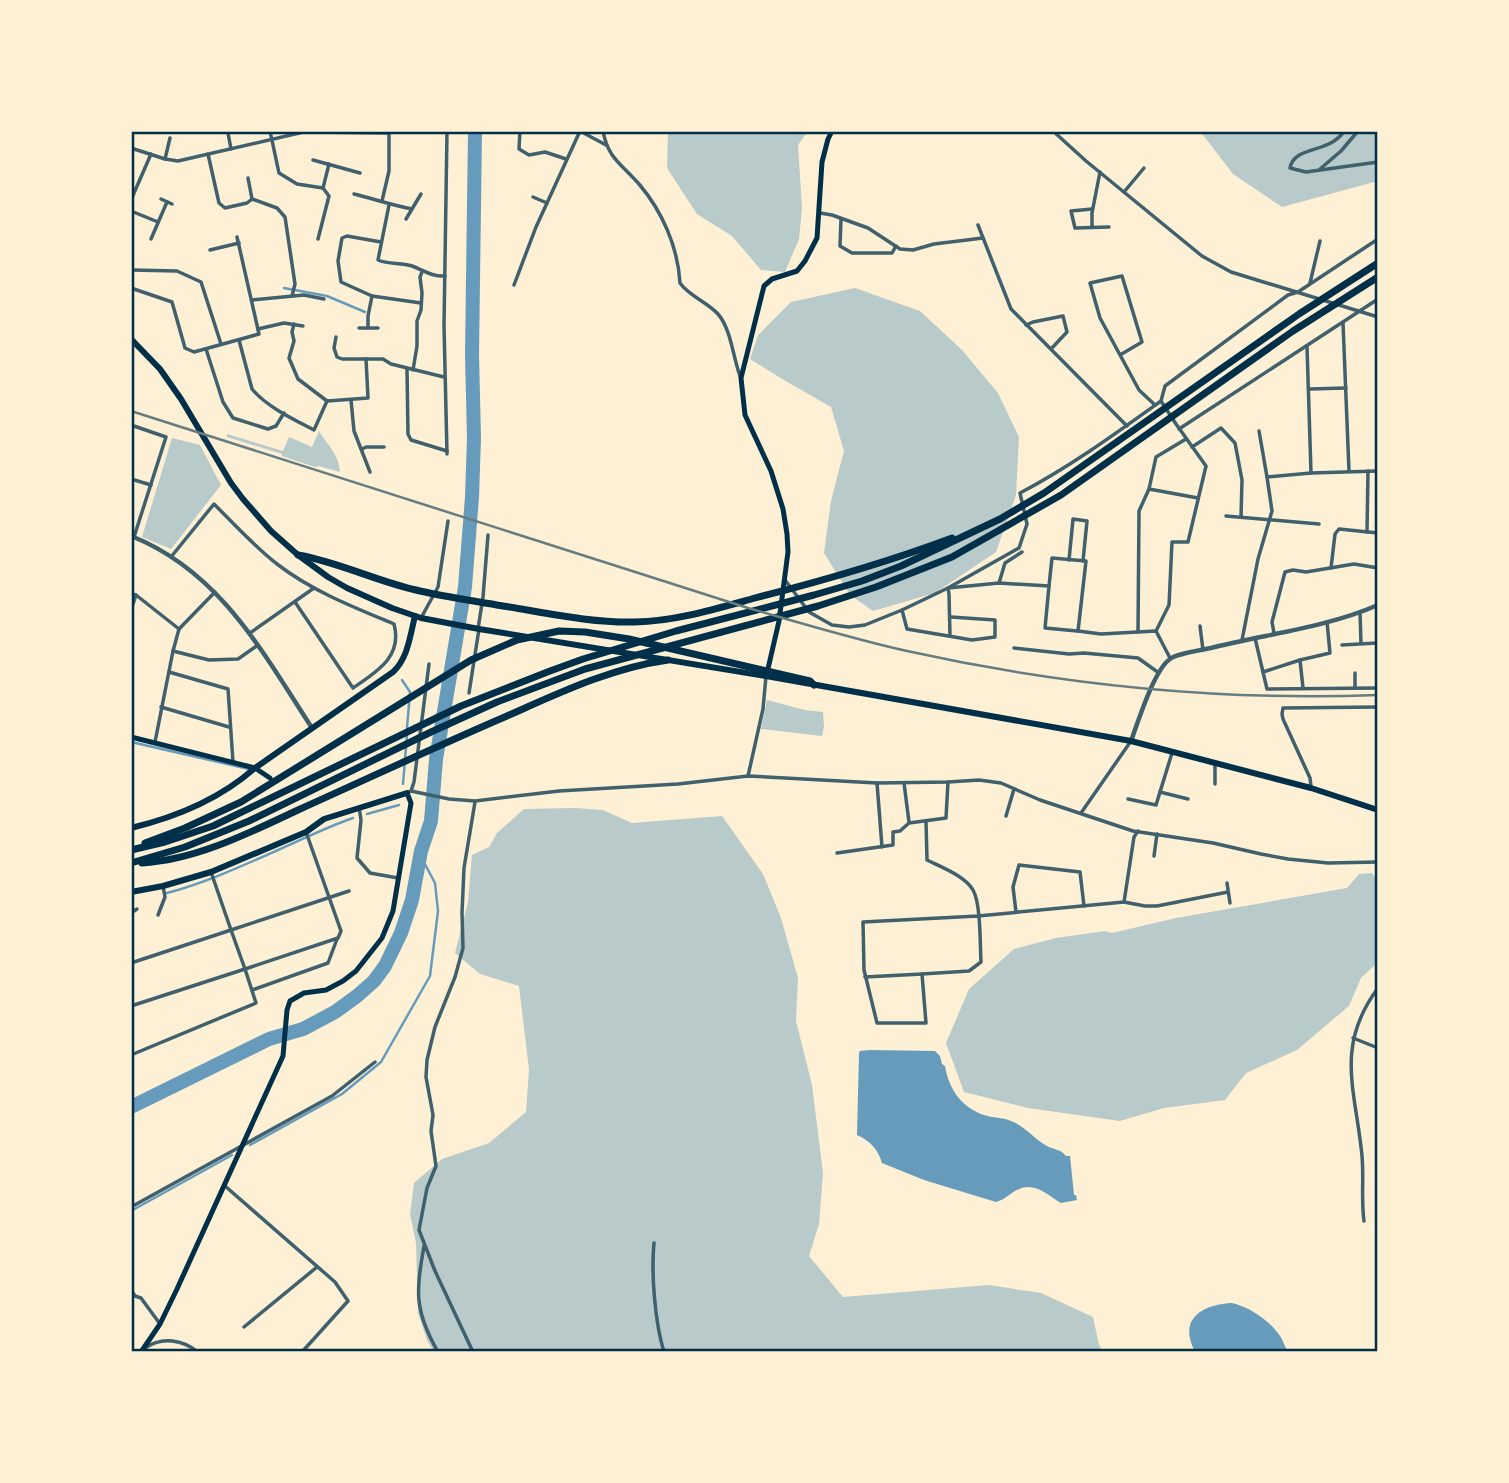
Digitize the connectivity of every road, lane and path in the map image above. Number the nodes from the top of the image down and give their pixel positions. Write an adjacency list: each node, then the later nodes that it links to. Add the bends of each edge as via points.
1 (270, 131): 14 (street)
2 (447, 131): 64 (street)
3 (520, 131): 21 (street, via 519,149 529,155 545,152)
4 (580, 131): 15 (street); 21 (street)
5 (603, 131): 15 (street)
6 (832, 131): 44 (main road, via 822,162)
7 (1053, 131): 27 (street)
8 (1344, 131): 26 (street, via 1336,141 1299,154 1291,162 1290,168 1296,170)
9 (1357, 131): 26 (street)
10 (308, 132): 11 (street); 14 (street)
11 (389, 132): 38 (street, via 389,171)
12 (228, 133): 17 (street)
13 (170, 138): 20 (street)
14 (272, 140): 17 (street); 30 (street, via 279,173 297,184)
15 (606, 145): 100 (street, via 662,219 684,288 721,317)
16 (131, 148): 18 (street)
17 (231, 149): 19 (street)
18 (150, 154): 20 (street); 37 (street)
19 (208, 154): 20 (street); 36 (street, via 219,203 225,208)
20 (165, 159)
21 (566, 159): 39 (street)
22 (313, 160): 24 (street)
23 (1378, 162): 26 (street)
24 (329, 164): 28 (street); 30 (street)
25 (1144, 168): 31 (street)
26 (1318, 170)
27 (1100, 172): 31 (street); 42 (street)
28 (360, 173)
29 (248, 178): 36 (street)
30 (323, 188): 54 (street, via 329,196)
31 (1124, 192): 69 (street, via 1202,256 1231,272)
32 (354, 194): 38 (street)
33 (421, 194): 41 (street)
34 (533, 197): 39 (street)
35 (160, 199): 47 (street, via 169,203)
36 (252, 199): 70 (street, via 277,208 285,217 295,284)
37 (131, 200)
38 (382, 201): 40 (street)
39 (547, 203): 67 (street)
40 (389, 205): 41 (street); 57 (street)
41 (412, 209): 46 (street)
42 (1092, 209): 49 (street); 49 (street, via 1071,211 1075,228)
43 (131, 211): 47 (street)
44 (820, 213): 45 (street); 100 (main road, via 817,238 806,261 797,271 764,286)
45 (841, 218): 59 (street); 59 (street, via 840,246 852,253 892,253)
46 (407, 219)
47 (158, 222): 53 (street)
48 (978, 225): 52 (street)
49 (1092, 227): 50 (street)
50 (1109, 227)
51 (237, 237): 58 (street)
52 (983, 238): 59 (street, via 913,250); 80 (street, via 1012,309)
53 (151, 239)
54 (318, 239)
55 (1378, 239): 66 (street)
56 (1320, 241): 66 (street)
57 (381, 242): 63 (street, via 378,260); 71 (street, via 347,236 340,243 341,282)
58 (239, 243): 60 (street); 74 (street)
59 (896, 246)
60 (210, 250)
61 (1378, 263): 128 (highway)
62 (131, 270): 91 (street, via 177,271 201,282)
63 (422, 271): 64 (street); 75 (street)
64 (445, 276): 99 (street)
65 (1378, 276): 229 (highway, via 1062,495 951,557 818,606 585,669 497,702 249,821)
66 (1310, 283): 69 (street)
67 (514, 285)
68 (131, 288): 93 (street, via 172,302 185,348 194,352)
69 (1298, 292): 76 (street); 105 (street, via 1165,386)
70 (292, 296): 72 (street); 74 (street)
71 (372, 296): 75 (street); 83 (street)
72 (324, 299)
73 (1378, 299): 76 (street)
74 (252, 300): 85 (street)
75 (421, 303): 86 (street)
76 (1359, 311): 77 (street); 78 (street)
77 (1378, 317)
78 (1343, 321): 92 (street); 101 (street)
79 (294, 324): 81 (street); 85 (street); 104 (street, via 289,358 298,379)
80 (1026, 325): 94 (street); 94 (street, via 1063,316 1067,332)
81 (303, 327)
82 (359, 328): 83 (street)
83 (368, 328): 84 (street)
84 (378, 328)
85 (258, 329): 90 (street, via 259,334)
86 (417, 336): 87 (street); 98 (street)
87 (423, 336)
88 (336, 337): 96 (street, via 332,348 337,358)
89 (131, 339): 137 (highway, via 181,399 231,483)
90 (239, 340): 91 (street); 107 (street, via 252,389)
91 (221, 344): 93 (street)
92 (1307, 346): 102 (street); 110 (street)
93 (206, 349): 107 (street, via 233,418 268,429 276,426)
94 (1051, 349): 109 (street)
95 (1120, 355): 95 (street, via 1100,318 1090,283 1122,276 1142,342); 106 (street, via 1139,390)
96 (366, 359): 97 (street, via 383,359); 103 (street, via 368,398)
97 (407, 369): 98 (street); 99 (street, via 408,434 411,440 447,453)
98 (413, 370): 99 (street)
99 (444, 377)
100 (741, 378): 143 (main road, via 745,415 783,509 788,552)
101 (1346, 388): 102 (street); 116 (street)
102 (1309, 389): 120 (street)
103 (351, 400): 104 (street); 115 (street)
104 (327, 401): 107 (street, via 314,430)
105 (1161, 401): 106 (street); 110 (street)
106 (1155, 405): 109 (street)
107 (284, 413)
108 (131, 425): 123 (street, via 166,437)
109 (1127, 426): 147 (street, via 1051,478 1020,493 1027,524 1019,548)
110 (1179, 429): 112 (street)
111 (1259, 431): 121 (street)
112 (1186, 439): 114 (street); 124 (street, via 1156,457)
113 (384, 447): 115 (street)
114 (1192, 447): 125 (street, via 1206,466); 127 (street, via 1221,428 1235,443 1242,480)
115 (361, 449): 119 (street)
116 (1349, 471): 117 (street); 120 (street)
117 (1368, 471): 118 (street); 132 (street)
118 (1378, 471)
119 (370, 472)
120 (1311, 472): 121 (street)
121 (1267, 477): 129 (street)
122 (131, 479): 123 (street)
123 (151, 485): 135 (street)
124 (1149, 489): 125 (street); 163 (street, via 1139,511)
125 (1199, 499): 162 (street, via 1188,542 1172,542 1169,605)
126 (1226, 516): 127 (street)
127 (1241, 517): 129 (street)
128 (1000, 519): 137 (highway, via 904,556 812,584 686,616 636,622 582,619 420,592); 225 (highway, via 862,581 583,659 461,706 213,826)
129 (1269, 519): 131 (street); 168 (street)
130 (448, 521): 155 (street, via 438,587)
131 (1319, 524)
132 (1367, 532): 133 (street); 141 (street, via 1339,529)
133 (1378, 533)
134 (488, 535): 160 (street)
135 (133, 536): 138 (street)
136 (1022, 552): 144 (street, via 1005,563)
137 (298, 555): 155 (highway, via 347,588)
138 (171, 557): 146 (street, via 214,504 277,564); 148 (street)
139 (1069, 560): 140 (street); 140 (street, via 1073,519 1087,521); 145 (street, via 1052,558)
140 (1083, 561): 161 (street)
141 (1331, 568): 142 (street, via 1354,564); 165 (street, via 1285,572 1272,622)
142 (1378, 568)
143 (785, 580): 153 (street, via 809,612 832,625 865,625); 182 (main road)
144 (999, 583): 145 (street); 147 (street)
145 (1049, 586): 161 (street, via 1045,628)
146 (314, 588): 150 (street); 150 (street, via 394,624 395,649 382,667 353,688)
147 (948, 588): 153 (street); 156 (street)
148 (215, 592): 159 (street); 164 (street)
149 (134, 594): 152 (street); 159 (street)
150 (295, 602): 164 (street)
151 (1378, 605): 154 (street)
152 (131, 610)
153 (902, 610): 166 (street, via 907,629)
154 (1360, 613): 157 (street); 169 (street)
155 (418, 617): 160 (highway); 193 (highway, via 401,664)
156 (950, 617): 166 (street); 166 (street, via 995,621 995,637 972,640)
157 (1327, 622): 165 (street); 178 (street, via 1330,653)
158 (1200, 626): 173 (street)
159 (179, 629): 174 (street)
160 (479, 629): 177 (highway); 189 (street)
161 (1078, 631): 163 (street)
162 (1156, 631): 163 (street); 176 (street)
163 (1138, 632)
164 (250, 633): 171 (street)
165 (1274, 634): 167 (street)
166 (950, 636)
167 (1255, 638): 168 (street); 181 (street)
168 (1242, 640): 173 (street)
169 (1361, 643): 170 (street); 172 (street)
170 (1377, 643)
171 (258, 645): 174 (street, via 238,659 209,660); 193 (street)
172 (1342, 645)
173 (1203, 650): 176 (street)
174 (173, 651): 180 (street)
175 (1017, 655): 183 (street, via 1016,648 1138,658)
176 (1170, 658): 183 (street)
177 (668, 660): 182 (highway); 229 (highway, via 640,664 567,689 236,838 155,862)
178 (1300, 660): 181 (street); 186 (street)
179 (429, 664): 209 (street)
180 (169, 672): 191 (street); 192 (street, via 228,689)
181 (1263, 672): 186 (street, via 1266,688)
182 (767, 673): 185 (highway); 201 (street); 225 (highway, via 585,632 559,631 517,640 471,660 241,802)
183 (1159, 673): 195 (street)
184 (1354, 673): 187 (street)
185 (814, 685): 195 (highway)
186 (1303, 688): 187 (street)
187 (1355, 688): 188 (street)
188 (1378, 688)
189 (468, 694)
190 (1378, 707): 207 (street, via 1283,708 1283,719)
191 (161, 708): 192 (street); 196 (street)
192 (229, 727): 198 (street)
193 (312, 728): 200 (highway)
194 (131, 737): 196 (main road)
195 (1131, 741): 197 (highway); 216 (street)
196 (155, 742): 198 (main road)
197 (1172, 751): 199 (highway); 210 (street)
198 (233, 762): 200 (main road)
199 (1214, 762): 206 (street); 207 (highway)
200 (255, 768): 202 (main road); 220 (highway, via 212,799)
201 (747, 776): 204 (street); 213 (street)
202 (270, 778)
203 (948, 782): 205 (street); 208 (street, via 979,780); 218 (street, via 946,818)
204 (877, 783): 205 (street); 224 (street)
205 (904, 783): 219 (street)
206 (1215, 784)
207 (1311, 788): 215 (highway)
208 (1014, 789): 216 (street); 217 (street)
209 (409, 792): 213 (street); 214 (highway); 231 (main road)
210 (1160, 792): 211 (street, via 1156,805); 212 (street)
211 (1128, 799)
212 (1188, 799)
213 (475, 801): 264 (street, via 464,867 463,948 427,1060 436,1166 419,1230)
214 (360, 810): 222 (highway, via 323,815); 231 (street, via 357,858 369,873)
215 (1378, 810)
216 (1081, 813): 221 (street)
217 (1006, 816)
218 (926, 821): 219 (street); 245 (street, via 927,860 974,891)
219 (909, 823): 224 (street, via 893,832 893,845)
220 (131, 828)
221 (1138, 831): 223 (street); 238 (street)
222 (307, 833): 230 (highway); 237 (street)
223 (1157, 834): 227 (street); 228 (street, via 1288,859)
224 (882, 847): 226 (street)
225 (131, 849)
226 (837, 853)
227 (1154, 856)
228 (1378, 862)
229 (131, 863)
230 (212, 874): 233 (highway); 246 (street)
231 (398, 878): 259 (main road, via 393,911 382,938 356,971 326,990 304,993 290,1001 283,1056)
232 (1227, 883): 235 (street)
233 (163, 886): 236 (highway); 244 (street)
234 (349, 891): 237 (street)
235 (1228, 891): 238 (street, via 1157,906); 239 (street)
236 (131, 892)
237 (330, 897): 246 (street); 247 (street, via 341,931)
238 (1124, 902): 240 (street)
239 (1230, 903)
240 (1084, 906): 242 (street); 242 (street, via 1080,872 1018,865 1013,887)
241 (137, 909): 243 (street)
242 (1016, 912): 245 (street)
243 (131, 913)
244 (158, 915)
245 (978, 916): 250 (street, via 981,962 969,971); 251 (street, via 863,922)
246 (231, 930): 248 (street); 249 (street)
247 (338, 938): 249 (street); 253 (street, via 328,962)
248 (131, 963)
249 (245, 969): 253 (street); 254 (street)
250 (922, 974): 251 (street); 251 (street, via 926,1023 877,1023)
251 (865, 977)
252 (1378, 988): 255 (street)
253 (252, 990): 257 (street, via 256,1003)
254 (132, 1004)
255 (1353, 1038): 256 (street); 262 (street, via 1351,1075 1363,1159)
256 (1378, 1048)
257 (131, 1055)
258 (375, 1062): 259 (street, via 332,1096)
259 (243, 1144): 260 (main road); 261 (street)
260 (225, 1185): 265 (street); 268 (main road)
261 (131, 1207)
262 (1364, 1221)
263 (654, 1243): 275 (street)
264 (425, 1244): 273 (street, via 418,1287 421,1316); 274 (street)
265 (317, 1266): 269 (street); 272 (street, via 348,1301)
266 (131, 1290): 267 (street)
267 (133, 1297): 268 (street, via 141,1298)
268 (160, 1324): 270 (main road)
269 (244, 1327)
270 (142, 1351): 271 (street, via 152,1343 172,1340)
271 (198, 1352)
272 (302, 1352)
273 (438, 1352)
274 (473, 1352)
275 (664, 1352)

